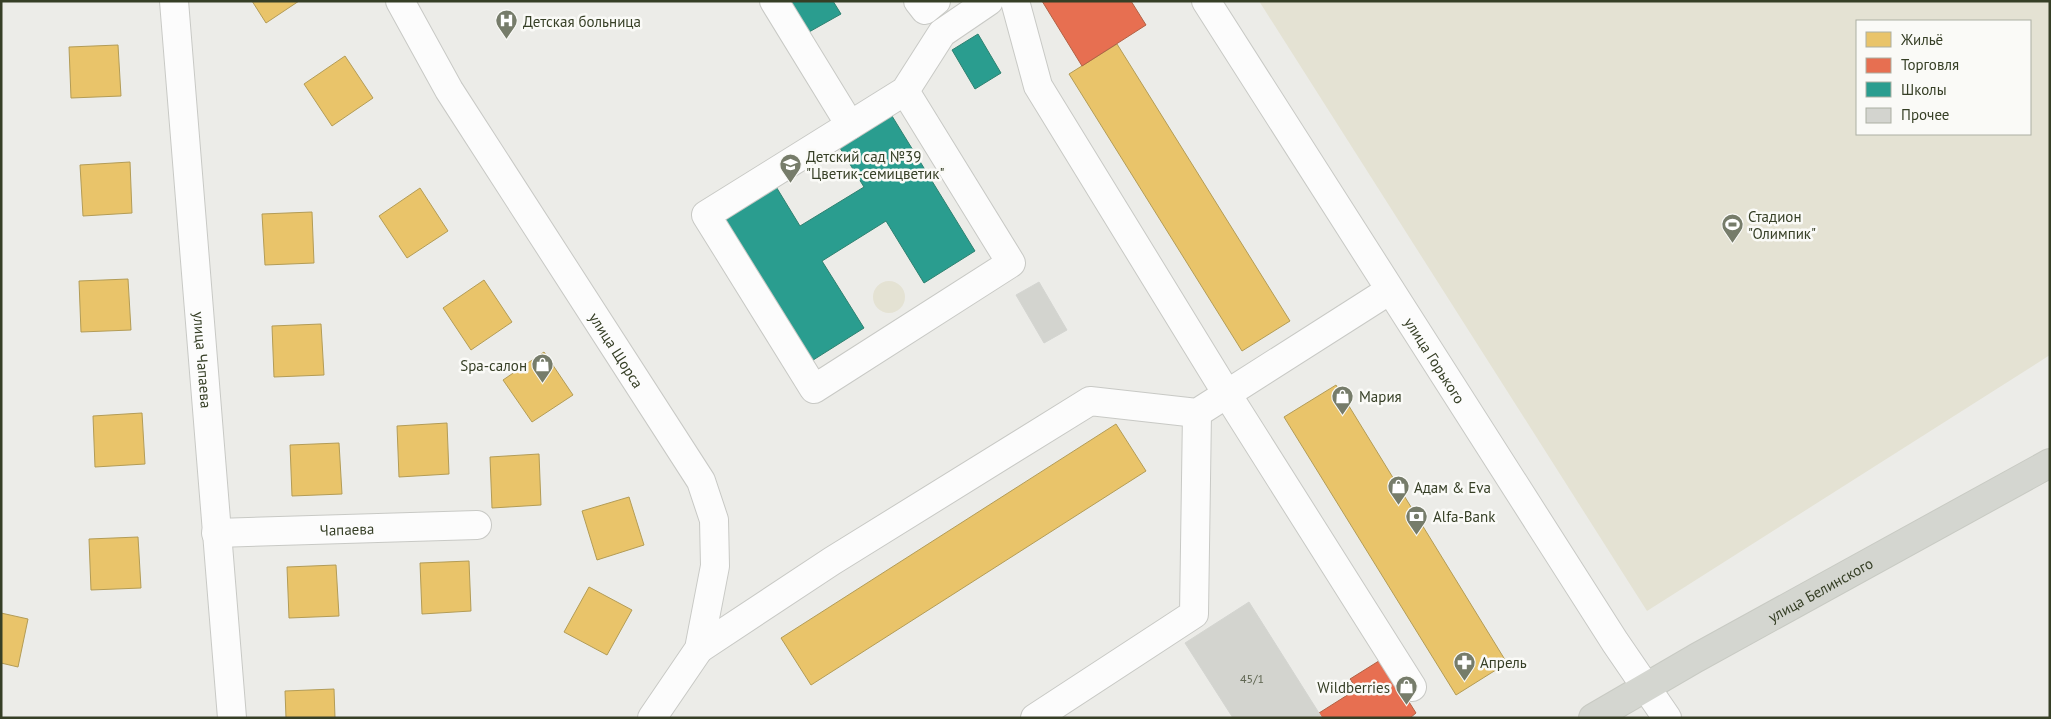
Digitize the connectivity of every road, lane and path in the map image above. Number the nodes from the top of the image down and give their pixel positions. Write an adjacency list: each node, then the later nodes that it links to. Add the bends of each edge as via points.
1 (174, 1): 16 (street, улица Чапаева)
2 (400, 1): 17 (street, улица Щорса, via 449,90 701,481 714,520 715,566)
3 (774, 1): 10 (street)
4 (918, 1): 5 (street, via 925,10)
5 (936, 1)
6 (989, 1): 9 (street, via 942,33)
7 (1016, 1): 12 (street, via 1038,86)
8 (1206, 1): 11 (street, улица Горького)
9 (905, 91): 10 (street); 10 (street, via 1011,263 814,389 706,215)
10 (850, 125)
11 (1390, 290): 12 (street); 19 (street, улица Горького)
12 (1227, 394): 13 (street); 18 (street)
13 (1197, 413): 17 (street, via 1090,401 832,561); 22 (street, via 1194,614)
14 (2050, 463): 19 (main road, улица Белинского)
15 (477, 525): 16 (street, Чапаева)
16 (216, 533): 20 (street, улица Чапаева)
17 (699, 649): 21 (street, улица Щорса)
18 (1412, 687)
19 (1646, 687): 23 (main road, улица Белинского); 24 (street, улица Горького)
20 (232, 718)
21 (652, 718)
22 (1035, 718)
23 (1593, 718)
24 (1667, 718)

